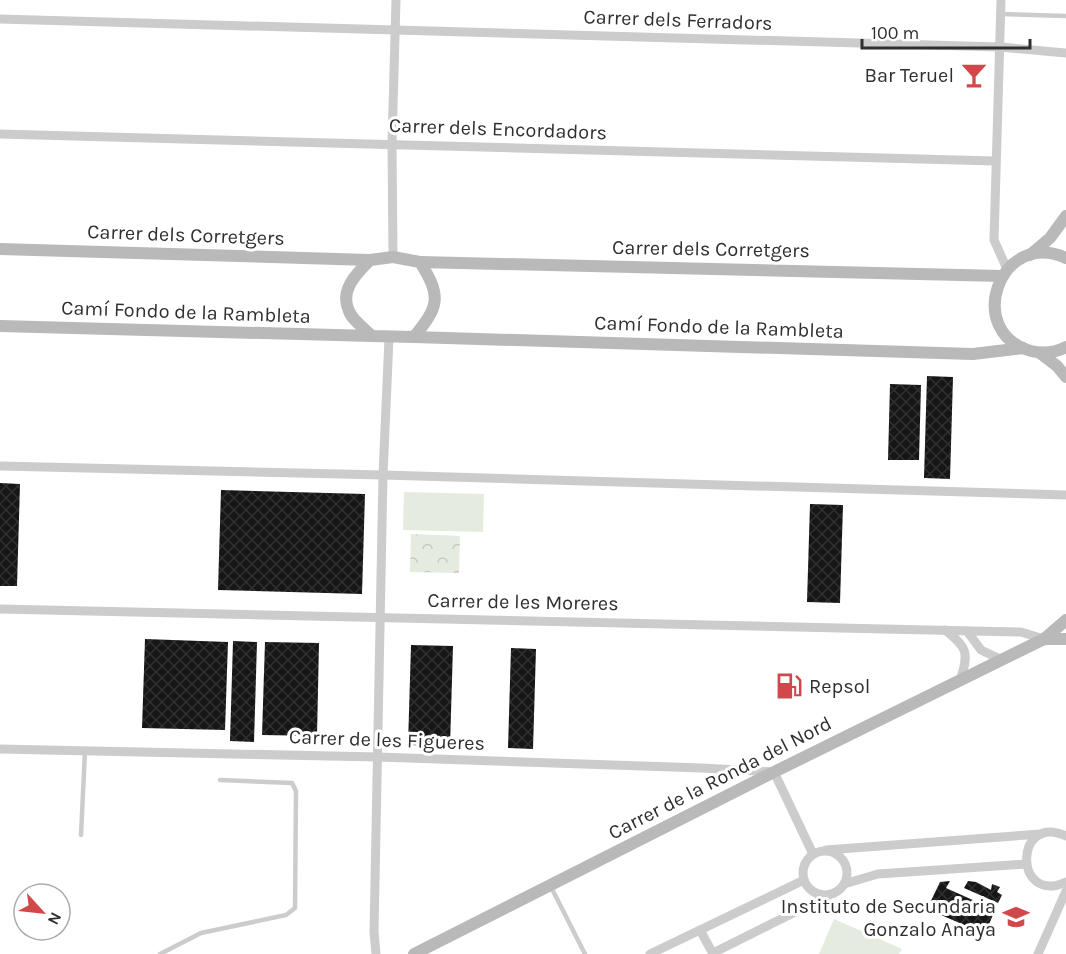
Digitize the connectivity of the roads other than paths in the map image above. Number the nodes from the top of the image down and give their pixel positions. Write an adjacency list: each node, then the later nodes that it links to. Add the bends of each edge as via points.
1 (396, 0): 6 (street)
2 (1001, 0): 3 (street)
3 (1000, 14): 4 (lane); 7 (street)
4 (1066, 16)
5 (0, 19): 6 (street, Carrer dels Ferradors)
6 (395, 30): 7 (street, Carrer dels Ferradors); 10 (street)
7 (1000, 47): 8 (street, Carrer dels Ferradors); 11 (street)
8 (1066, 53)
9 (0, 134): 10 (street, Carrer dels Encordadors)
10 (392, 144): 11 (street, Carrer dels Encordadors); 15 (street)
11 (995, 161): 19 (street, via 994,240)
12 (1066, 216): 14 (street, via 1050,238)
13 (0, 249): 17 (street, Carrer dels Corretgers)
14 (1030, 255): 16 (street, via 1048,253); 19 (street)
15 (393, 256): 17 (street); 18 (street)
16 (1066, 258)
17 (370, 260): 21 (street, via 351,281 347,295 349,311)
18 (420, 262): 19 (street, Carrer dels Corretgers); 22 (street, via 433,283 435,300 429,318)
19 (1004, 273): 25 (street, via 995,292 994,310 1005,335)
20 (0, 326): 21 (street, Camí Fondo de la Rambleta)
21 (372, 336): 23 (street)
22 (414, 337): 23 (street); 25 (street, Camí Fondo de la Rambleta, via 974,354)
23 (389, 338): 29 (street)
24 (1066, 347): 26 (street)
25 (1023, 348): 26 (street)
26 (1040, 353): 27 (street)
27 (1066, 377)
28 (0, 466): 29 (street)
29 (383, 475): 30 (street); 32 (street)
30 (1066, 495)
31 (0, 609): 32 (street, Carrer de les Moreres)
32 (381, 616): 34 (street, Carrer de les Moreres); 43 (street)
33 (1066, 621): 36 (street); 37 (street, Carrer de la Ronda del Nord)
34 (945, 630): 35 (street, Carrer de les Moreres); 40 (street, via 961,643 967,660)
35 (967, 631): 37 (street, Carrer de les Moreres, via 1021,632); 39 (street, via 981,650)
36 (1066, 632)
37 (1044, 639): 38 (street, Carrer de la Ronda del Nord); 39 (street, Carrer de la Ronda del Nord)
38 (1066, 639)
39 (1002, 660): 40 (street, Carrer de la Ronda del Nord)
40 (960, 681): 44 (street, Carrer de la Ronda del Nord)
41 (0, 749): 42 (street, Carrer de les Figueres)
42 (85, 751): 43 (street, Carrer de les Figueres); 48 (lane)
43 (378, 757): 44 (street, Carrer de les Figueres); 60 (street)
44 (774, 772): 50 (street); 55 (street, Carrer de la Ronda del Nord)
45 (220, 780): 59 (lane, via 292,783 296,790 295,908 286,915 201,933)
46 (1041, 834): 47 (street); 49 (street); 51 (street, via 1028,847)
47 (1065, 834)
48 (81, 835)
49 (826, 850): 50 (street); 54 (street, via 840,856 846,865)
50 (813, 854): 52 (street, via 804,866)
51 (1026, 864): 53 (street, via 1038,882 1047,886); 54 (street, via 878,874)
52 (804, 880): 57 (street, via 812,891); 58 (street)
53 (1066, 882)
54 (844, 884): 57 (street)
55 (550, 885): 61 (street, Carrer de la Ronda del Nord); 62 (lane)
56 (1066, 891): 65 (street)
57 (833, 893): 64 (street)
58 (700, 930): 63 (street); 64 (street)
59 (160, 954)
60 (376, 954)
61 (414, 954)
62 (585, 954)
63 (650, 954)
64 (713, 954)
65 (1038, 954)

